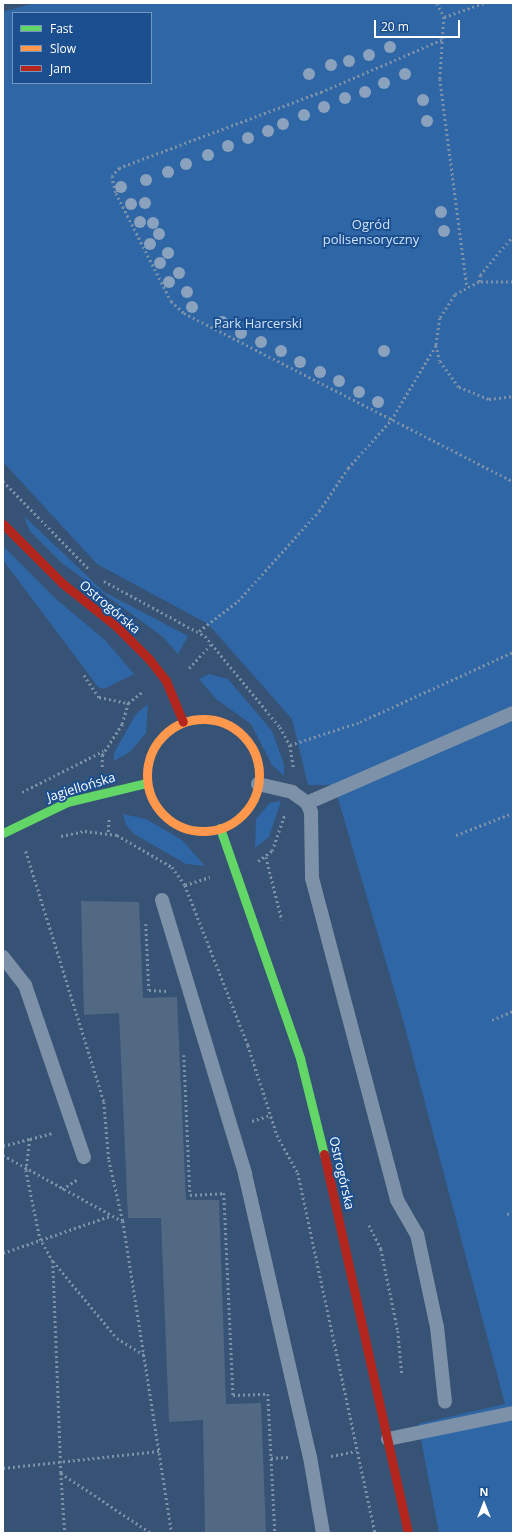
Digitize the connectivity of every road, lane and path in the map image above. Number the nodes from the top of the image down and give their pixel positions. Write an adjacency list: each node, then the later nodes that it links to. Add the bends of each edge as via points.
1 (437, 3): 3 (path)
2 (484, 3): 3 (path)
3 (444, 17): 4 (path)
4 (442, 40): 8 (path, via 440,79); 11 (path, via 322,92 120,168 112,176 116,193 171,300 184,313)
5 (513, 236): 6 (path, via 480,275)
6 (479, 282): 7 (path); 8 (path)
7 (513, 282)
8 (467, 287): 9 (path, via 446,305 438,324)
9 (436, 345): 10 (path, via 440,361 459,387 489,399); 11 (path)
10 (513, 396)
11 (391, 420): 13 (path); 17 (path, via 348,468 319,511 238,601)
12 (3, 481): 15 (path)
13 (513, 481)
14 (3, 524): 20 (street, Ostrogórska, via 62,583 116,626)
15 (92, 572)
16 (101, 578): 17 (path)
17 (199, 631): 20 (path, via 212,643 192,667)
18 (513, 652): 24 (path, via 360,722)
19 (84, 675): 21 (path, via 99,697)
20 (166, 681): 21 (path); 23 (street, Ostrogórska)
21 (128, 703): 25 (path, via 122,724)
22 (513, 714): 30 (lane)
23 (184, 722): 26 (street, via 167,732 154,746 147,764); 27 (street, via 216,720 245,738 255,757)
24 (290, 745)
25 (104, 751): 28 (path); 29 (path)
26 (147, 783): 28 (street, Jagiellońska); 32 (street, via 153,802 165,817 182,827 201,831)
27 (258, 784): 30 (lane, via 292,792); 32 (street, via 245,811)
28 (106, 791): 33 (path, via 110,816); 34 (street, Jagiellońska, via 67,802)
29 (16, 796)
30 (307, 803): 58 (lane, via 313,832 312,878 397,1200 417,1234 437,1327)
31 (513, 813): 35 (path)
32 (220, 828): 60 (street, Ostrogórska, via 300,1058)
33 (108, 832): 36 (path, via 85,830); 61 (path, via 172,867 185,885 248,1045 277,1134 298,1173)
34 (3, 833)
35 (456, 835)
36 (59, 837)
37 (32, 846): 38 (path)
38 (25, 849): 39 (path); 53 (path, via 104,1102 108,1160)
39 (18, 852)
40 (162, 900): 42 (path, via 145,926 149,990); 71 (lane, via 245,1174 310,1457)
41 (3, 957): 48 (lane, via 25,985)
42 (175, 991)
43 (513, 1011): 44 (path)
44 (492, 1020)
45 (184, 1046): 70 (path, via 190,1195 224,1193 233,1395 268,1394)
46 (3, 1146): 49 (path, via 30,1139)
47 (3, 1156): 49 (path)
48 (84, 1157)
49 (26, 1170): 52 (path); 54 (path)
50 (513, 1212): 51 (path)
51 (508, 1214)
52 (111, 1216): 53 (path); 54 (path)
53 (123, 1221): 57 (path)
54 (40, 1238): 55 (path); 56 (path)
55 (3, 1253)
56 (53, 1262): 57 (path, via 118,1338); 64 (path)
57 (145, 1355): 62 (path)
58 (445, 1402)
59 (513, 1413): 60 (lane)
60 (388, 1439): 73 (street, Ostrogórska)
61 (357, 1451): 63 (path); 72 (path)
62 (159, 1452): 64 (path); 69 (path)
63 (333, 1456)
64 (61, 1460): 65 (path); 66 (path)
65 (3, 1468)
66 (61, 1473): 67 (path); 68 (path)
67 (65, 1533)
68 (151, 1533)
69 (172, 1533)
70 (275, 1533)
71 (323, 1533)
72 (375, 1533)
73 (408, 1533)

